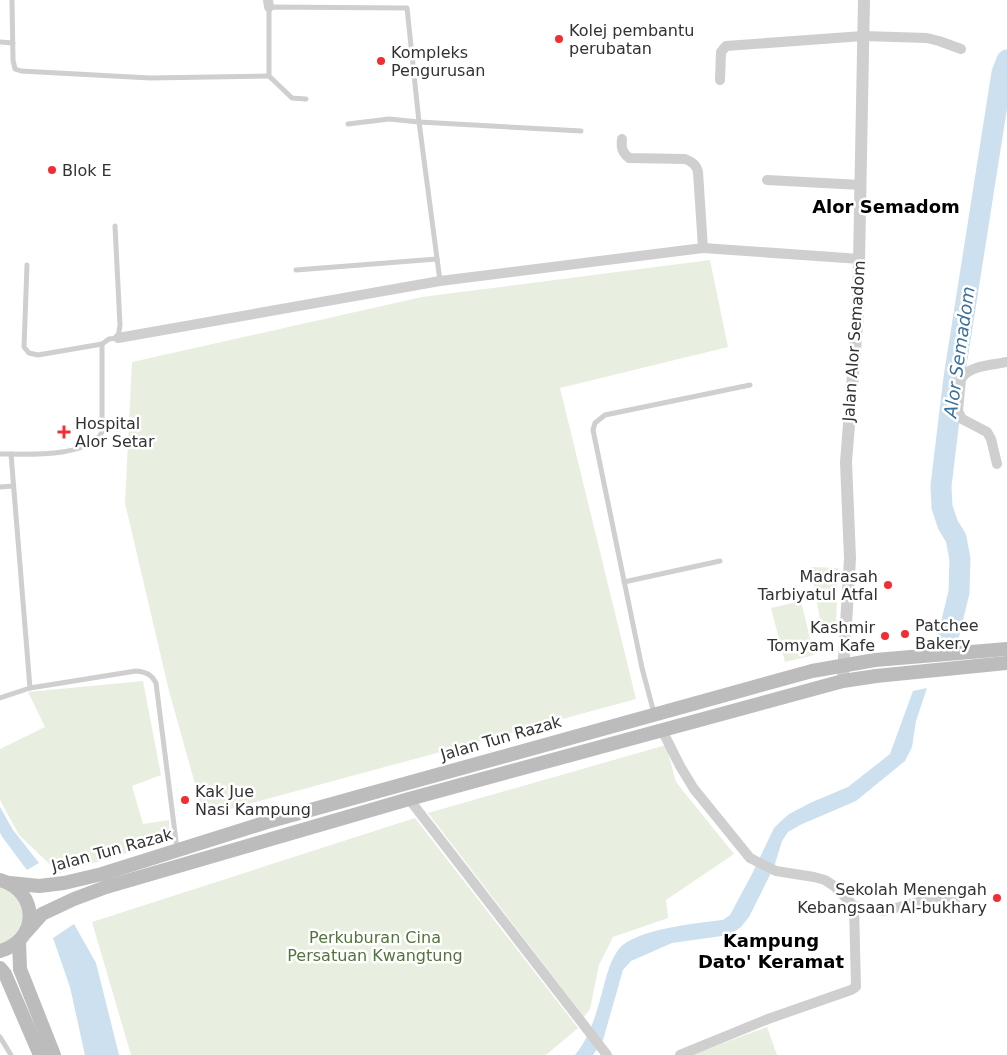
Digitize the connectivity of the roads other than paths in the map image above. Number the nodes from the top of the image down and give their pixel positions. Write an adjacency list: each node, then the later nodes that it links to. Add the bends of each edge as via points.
1 (12, 0): 6 (lane)
2 (864, 0): 4 (street, Jalan Alor Semadom)
3 (269, 4): 8 (lane); 11 (lane, via 407,8)
4 (863, 36): 7 (street, via 927,38); 9 (street, via 726,46 721,52); 16 (street, Jalan Alor Semadom)
5 (0, 42): 6 (lane)
6 (13, 43): 8 (lane, via 15,68 21,71 150,78)
7 (961, 49)
8 (269, 76): 10 (lane, via 292,98)
9 (720, 80)
10 (306, 99)
11 (419, 122): 12 (lane, via 389,119); 13 (lane); 19 (lane)
12 (348, 124)
13 (581, 131)
14 (622, 139): 18 (street, via 621,148 628,158 685,159 696,166)
15 (767, 180): 16 (street)
16 (862, 185): 20 (street, Jalan Alor Semadom)
17 (115, 226): 24 (lane)
18 (703, 248): 20 (street); 23 (street)
19 (437, 259): 22 (lane); 23 (lane)
20 (860, 259): 37 (street, Jalan Alor Semadom, via 846,462 850,558)
21 (27, 265): 25 (lane, via 24,347 29,353 38,355)
22 (296, 270)
23 (440, 280): 24 (street)
24 (118, 338): 25 (lane)
25 (102, 344): 29 (lane, via 102,432 99,438 76,450)
26 (1007, 362): 30 (street, via 974,369 964,375 958,410 962,419 989,436)
27 (750, 384): 34 (lane, via 605,415 595,423 592,430)
28 (0, 454): 29 (lane)
29 (11, 454): 31 (lane)
30 (997, 464)
31 (13, 486): 32 (lane); 39 (lane)
32 (0, 487)
33 (720, 561): 34 (lane)
34 (624, 582): 41 (lane)
35 (1007, 649): 37 (main road, Jalan Tun Razak)
36 (1007, 663): 38 (main road, Jalan Tun Razak)
37 (844, 665): 38 (street, Jalan Alor Semadom); 41 (main road, Jalan Tun Razak)
38 (843, 681): 42 (main road, Jalan Tun Razak)
39 (30, 688): 40 (lane); 44 (lane, via 136,671 152,676 156,683)
40 (0, 698)
41 (654, 714): 44 (main road, Jalan Tun Razak, via 277,819)
42 (662, 730): 43 (main road, Jalan Tun Razak); 47 (street, via 694,789 750,858 776,871 825,880)
43 (408, 799): 48 (main road, Jalan Tun Razak, via 74,898 42,914); 52 (street)
44 (177, 851): 45 (main road, Jalan Tun Razak, via 64,884 39,886)
45 (5, 882): 48 (main road, via 18,888 30,909 30,921)
46 (955, 901): 47 (street, via 926,900 884,911)
47 (854, 906): 56 (street, via 856,987)
48 (23, 937): 49 (main road); 55 (main road, via 20,969)
49 (0, 951)
50 (0, 968): 54 (main road)
51 (0, 1037): 53 (lane)
52 (606, 1053)
53 (11, 1055)
54 (40, 1055)
55 (54, 1055)
56 (680, 1055)

